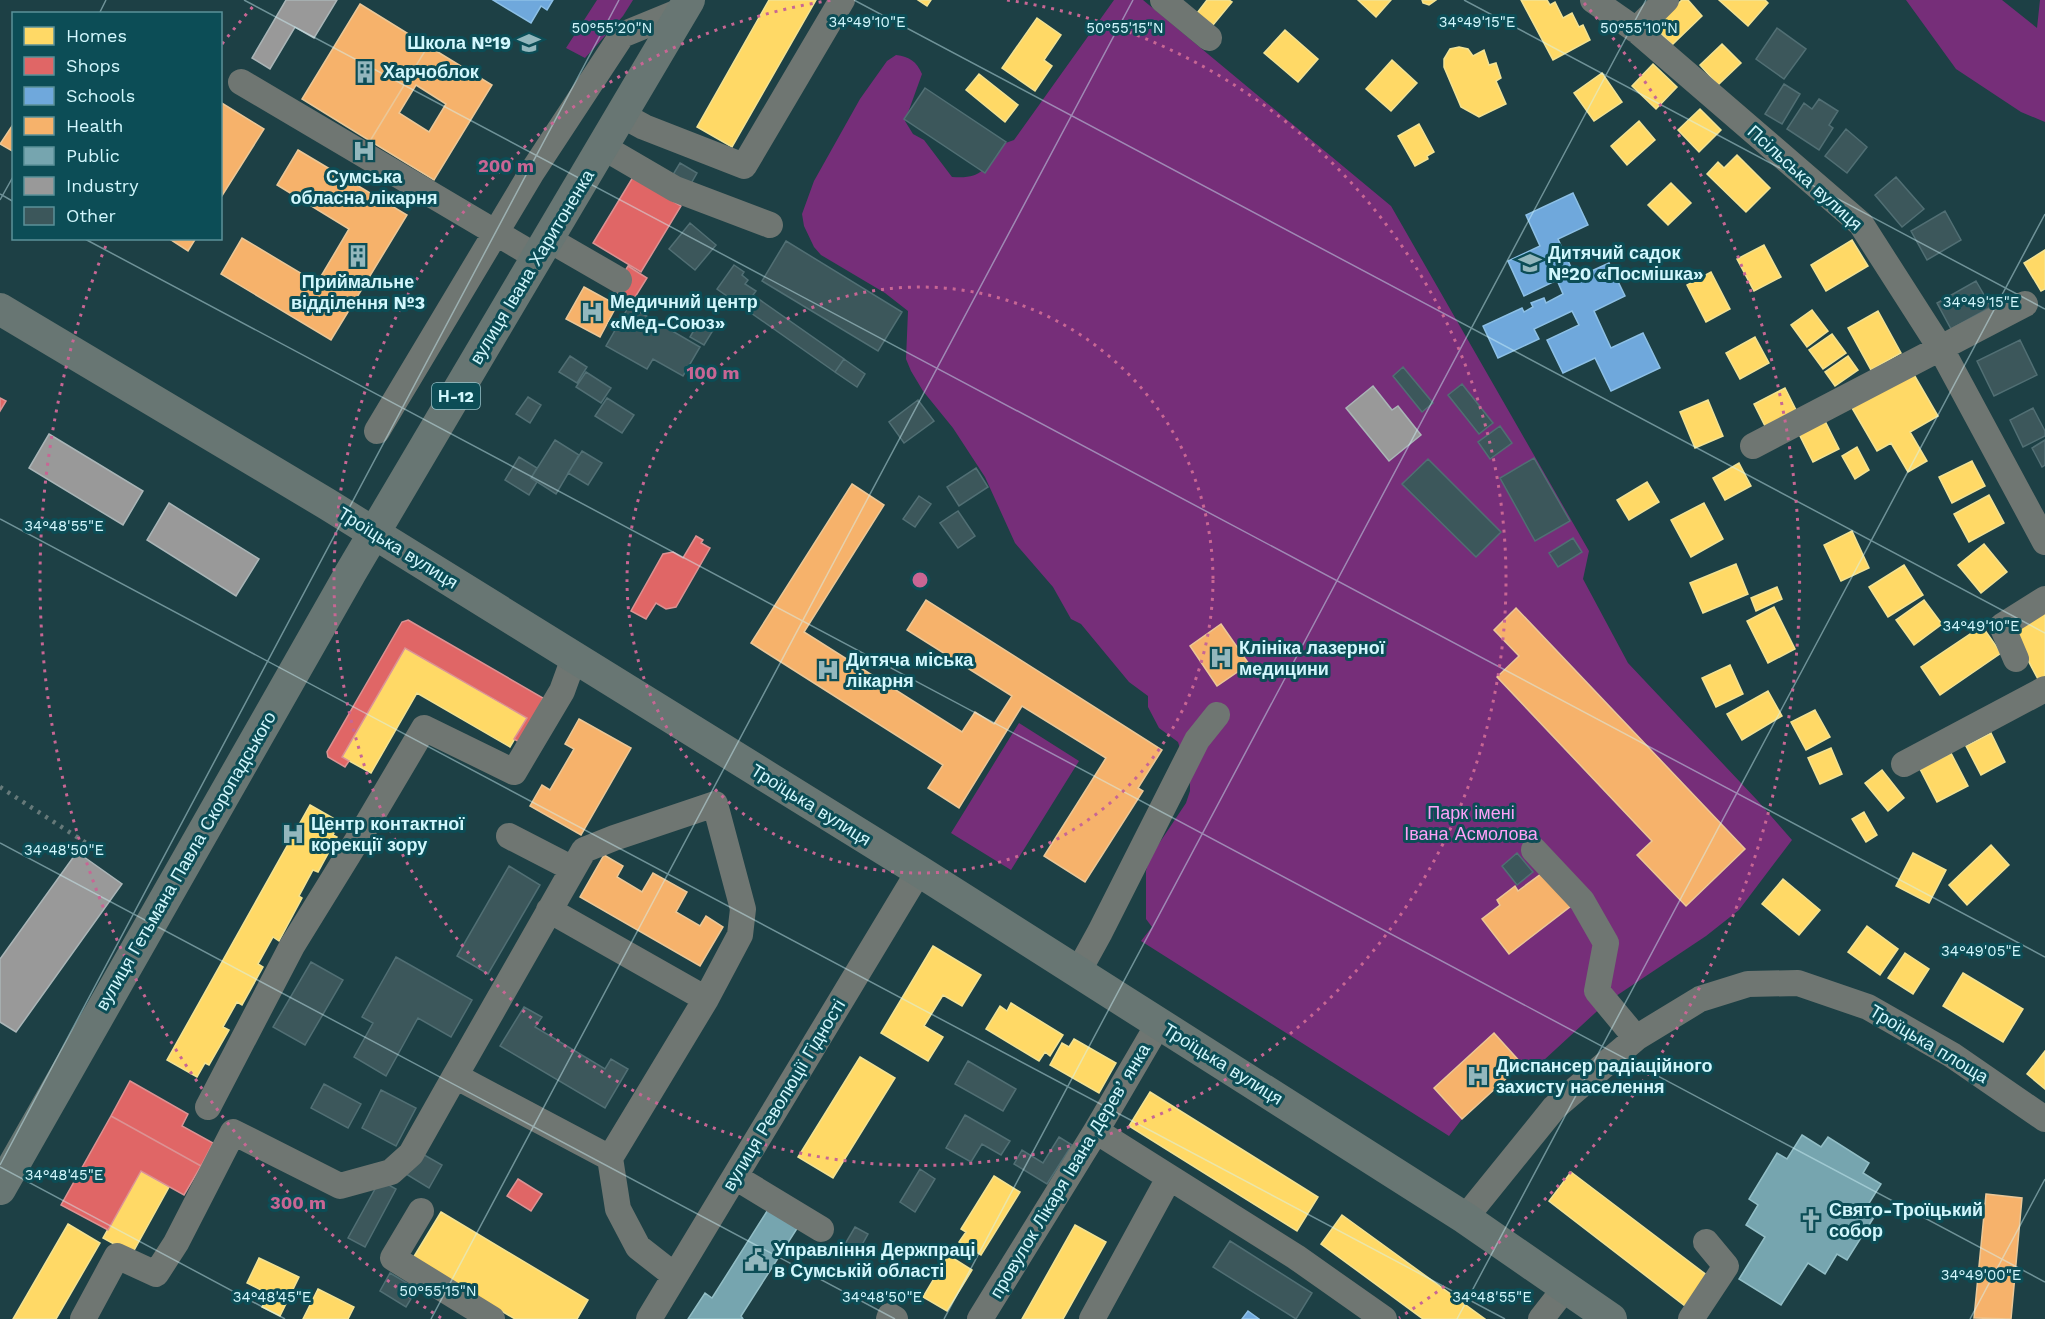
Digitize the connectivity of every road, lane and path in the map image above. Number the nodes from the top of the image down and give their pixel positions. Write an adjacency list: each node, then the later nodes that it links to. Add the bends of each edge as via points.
1 (842, 0): 9 (street, via 744,166)
2 (1162, 0): 7 (street)
3 (1593, 0): 6 (street, Псільська вулиця)
4 (1665, 0): 6 (street)
5 (686, 5): 9 (main road, вулиця Івана Харитоненка / Н-12); 12 (street, via 622,35)
6 (1636, 30): 17 (street, Псільська вулиця, via 1861,224)
7 (1209, 38)
8 (241, 82): 12 (street)
9 (622, 115): 10 (main road, вулиця Івана Харитоненка / Н-12)
10 (603, 147): 11 (street, via 675,189); 13 (main road, вулиця Івана Харитоненка / Н-12)
11 (770, 225)
12 (494, 233): 13 (street); 18 (street)
13 (543, 248): 14 (street); 20 (main road, вулиця Івана Харитоненка / Н-12)
14 (619, 280)
15 (2025, 304): 17 (street)
16 (0, 309): 20 (main road, Троїцька вулиця)
17 (1941, 349): 19 (street); 21 (street, Псільська вулиця)
18 (377, 431)
19 (1753, 446)
20 (374, 533): 23 (main road, Троїцька вулиця); 44 (main road, вулиця Гетьмана Павла Скоропадського)
21 (2045, 542)
22 (2045, 599): 24 (street, via 2002,626)
23 (574, 658): 31 (main road, Троїцька вулиця); 38 (street, via 562,691 514,772 424,728 292,946)
24 (2016, 659)
25 (2045, 689): 27 (street)
26 (1217, 715): 33 (street, via 1197,740)
27 (1904, 764)
28 (509, 836): 30 (street)
29 (1534, 850): 36 (street, via 1582,901 1606,943 1597,991)
30 (573, 869): 32 (street); 34 (street, via 584,850 715,804 743,909 740,935)
31 (919, 871): 33 (main road, Троїцька вулиця); 42 (street, вулиця Революції Гідності)
32 (549, 910): 34 (street); 37 (street)
33 (1078, 972): 35 (main road, Троїцька вулиця)
34 (706, 999): 41 (street)
35 (1159, 1023): 40 (street, провулок Лікаря Івана Деревʼянка); 46 (main road, Троїцька вулиця)
36 (1636, 1038): 39 (street, Троїцька площа, via 1701,999 1748,984 1798,983 1868,1006 1952,1055); 46 (street, Троїцька площа, via 1554,1108)
37 (456, 1076): 41 (street); 51 (street, via 411,1154 391,1172 340,1186 233,1132 156,1274 117,1256)
38 (208, 1107)
39 (2045, 1119)
40 (1096, 1131): 43 (street); 56 (street, провулок Лікаря Івана Деревʼянка)
41 (610, 1158): 49 (street, via 618,1209 638,1247)
42 (735, 1177): 47 (street); 49 (street, вулиця Революції Гідності)
43 (1169, 1178): 57 (street); 58 (street, via 1296,1257)
44 (0, 1189)
45 (421, 1211): 52 (street, via 393,1258)
46 (1465, 1218): 50 (main road, Троїцька вулиця)
47 (821, 1229)
48 (1706, 1242): 61 (street, via 1726,1266)
49 (675, 1276): 53 (street, вулиця Революції Гідності)
50 (1566, 1287): 59 (street); 60 (main road, Троїцька вулиця)
51 (83, 1319)
52 (492, 1319)
53 (649, 1319)
54 (888, 1319): 55 (street)
55 (895, 1319)
56 (980, 1319)
57 (1092, 1319)
58 (1384, 1319)
59 (1541, 1319)
60 (1611, 1319)
61 (1691, 1319)

